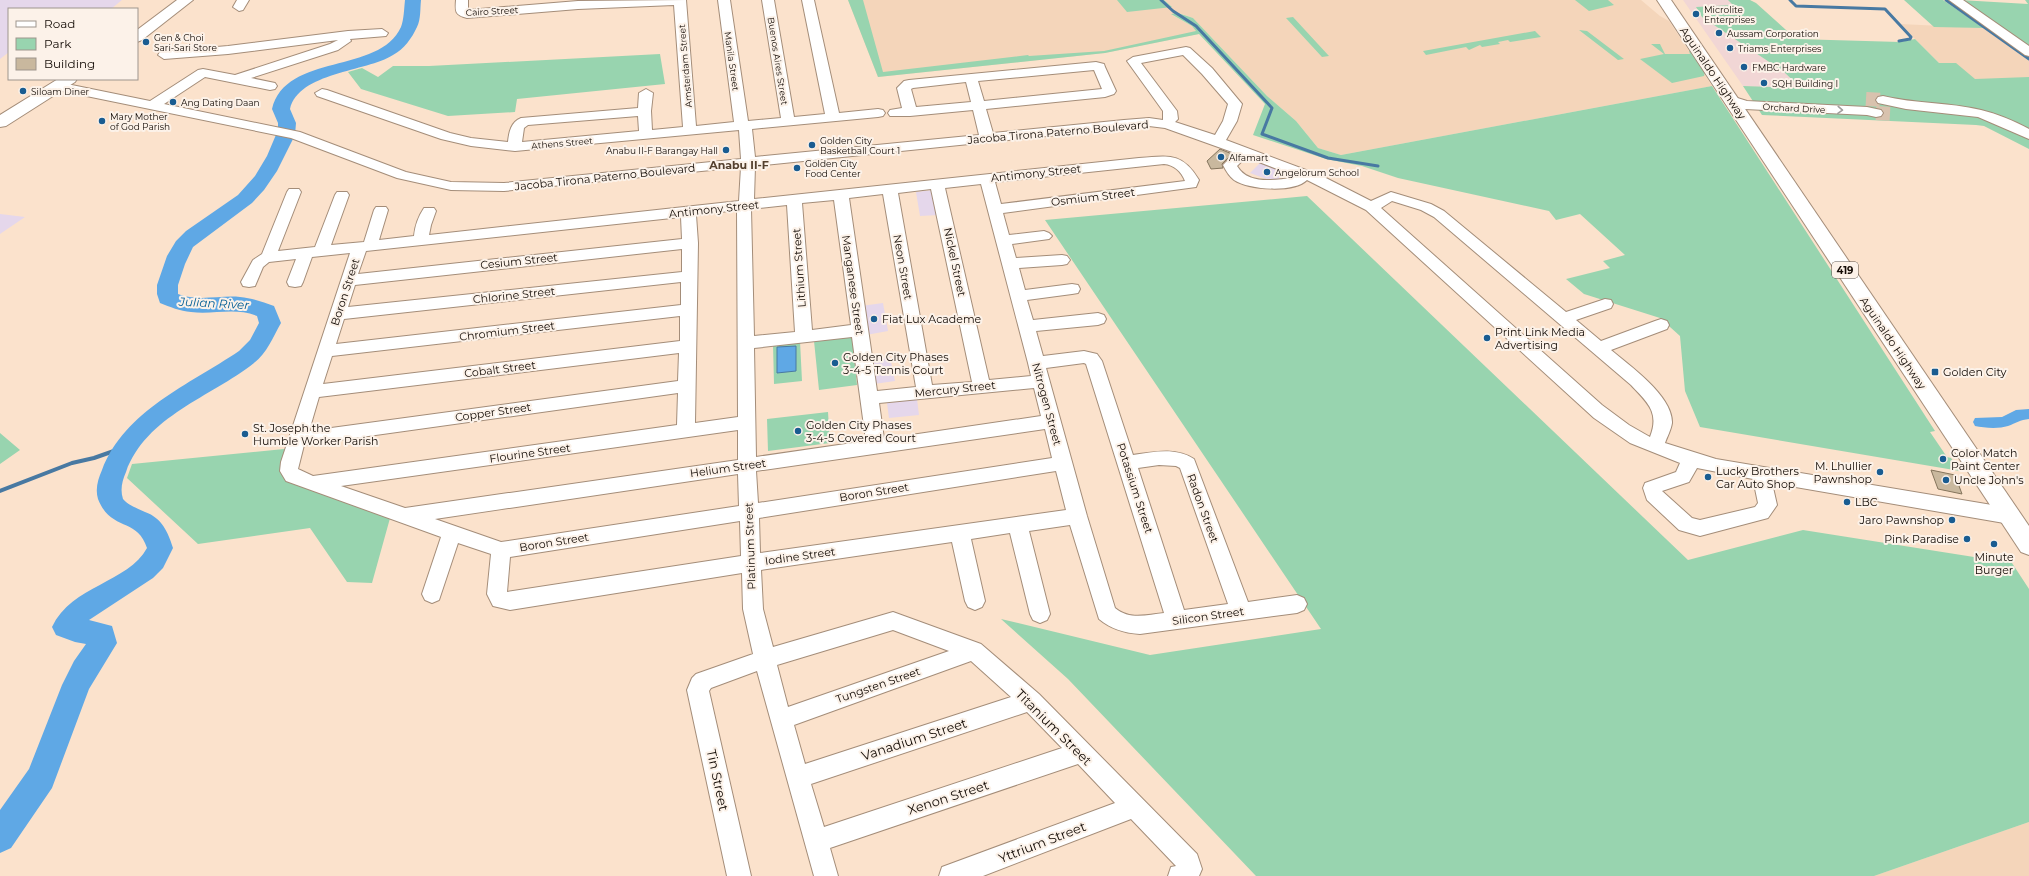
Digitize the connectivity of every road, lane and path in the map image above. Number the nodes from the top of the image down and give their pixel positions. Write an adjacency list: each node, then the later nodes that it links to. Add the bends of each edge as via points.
1 (186, 0): 12 (main road)
2 (462, 0): 9 (street, Cairo Street, via 461,12 467,14 578,5)
3 (724, 0): 42 (street, Manila Street)
4 (768, 0): 40 (street, Buenos Aires Street)
5 (808, 0): 38 (street)
6 (1664, 0): 29 (main road, Aguinaldo Highway / 419)
7 (1673, 0): 29 (main road, Aguinaldo Highway / 419)
8 (1955, 0): 14 (street)
9 (680, 1): 43 (street, Amsterdam Street)
10 (382, 33): 11 (street)
11 (348, 35): 13 (street); 21 (street, via 346,40 334,47)
12 (138, 36)
13 (228, 50): 15 (street); 18 (street)
14 (2029, 52)
15 (164, 55)
16 (1067, 69): 17 (street); 27 (street); 27 (street, via 1098,66 1108,89 1105,93)
17 (1036, 72): 19 (street); 28 (street)
18 (203, 73): 21 (street); 31 (street)
19 (1004, 75): 20 (street); 30 (street)
20 (971, 78): 23 (street); 32 (street)
21 (236, 79): 24 (street)
22 (63, 82): 31 (street, Jacoba Tirona Paterno Boulevard); 39 (main road)
23 (935, 82): 33 (street); 35 (street, via 906,85 904,88)
24 (270, 86)
25 (322, 93): 48 (street, Athens Street, via 446,136)
26 (646, 93): 34 (street)
27 (1079, 95): 28 (street)
28 (1048, 98): 30 (street)
29 (1739, 100): 45 (street, Orchard Drive, via 1963,111 1982,114); 116 (main road, Aguinaldo Highway / 419)
30 (1014, 102): 32 (street)
31 (153, 105): 50 (street, Jacoba Tirona Paterno Boulevard, via 295,136 402,175 451,186 504,187)
32 (978, 105): 33 (street); 46 (street)
33 (944, 109): 35 (street)
34 (644, 111): 44 (street); 48 (street, via 520,123)
35 (910, 112): 36 (street)
36 (895, 113)
37 (878, 114): 38 (street, Athens Street)
38 (833, 118): 40 (street, Athens Street)
39 (0, 122)
40 (788, 122): 42 (street, Athens Street)
41 (1167, 124): 46 (street, Jacoba Tirona Paterno Boulevard, via 1149,122); 47 (street, Jacoba Tirona Paterno Boulevard); 47 (street, via 1170,111 1133,61 1186,51 1235,104 1230,121)
42 (741, 125): 43 (street, Athens Street); 50 (street, Manila Street)
43 (690, 131): 44 (street, Athens Street)
44 (646, 135): 48 (street, Athens Street)
45 (2029, 135)
46 (987, 138): 50 (street, Jacoba Tirona Paterno Boulevard)
47 (1218, 141): 49 (street, Jacoba Tirona Paterno Boulevard)
48 (515, 147)
49 (1244, 151): 51 (street, Jacoba Tirona Paterno Boulevard); 51 (street, via 1230,164 1240,178 1271,185 1297,181)
50 (743, 164): 60 (street, Platinum Street, via 740,201)
51 (1305, 174): 61 (street, Jacoba Tirona Paterno Boulevard)
52 (987, 179): 53 (street, Antimony Street); 54 (street, Antimony Street, via 1167,160 1186,167 1192,180); 62 (street, Nitrogen Street)
53 (937, 184): 55 (street, Antimony Street); 97 (street, Nickel Street)
54 (1191, 184): 62 (street, Osmium Street)
55 (890, 190): 58 (street, Antimony Street); 99 (street, Neon Street)
56 (294, 192): 72 (street)
57 (342, 195): 71 (street)
58 (841, 196): 59 (street, Antimony Street); 88 (street, Manganese Street)
59 (794, 200): 60 (street, Antimony Street); 89 (street, Lithium Street)
60 (744, 205): 65 (street, Antimony Street); 90 (street, Platinum Street)
61 (1371, 207): 85 (street, via 1391,196 1439,214); 106 (street, Jacoba Tirona Paterno Boulevard, via 1596,410 1626,433)
62 (995, 209): 67 (street, Nitrogen Street)
63 (382, 210): 70 (street, Boron Street)
64 (429, 211): 68 (street)
65 (688, 211): 68 (street, Antimony Street); 69 (street)
66 (1044, 236): 67 (street)
67 (1004, 240): 74 (street, Nitrogen Street)
68 (420, 241): 70 (street, Antimony Street)
69 (690, 243): 75 (street); 76 (street, Cesium Street)
70 (364, 247): 71 (street, Antimony Street); 76 (street, Boron Street)
71 (313, 252): 72 (street, Antimony Street); 78 (street)
72 (268, 258): 77 (street, via 262,259 257,265)
73 (1062, 260): 74 (street)
74 (1010, 264): 80 (street, Nitrogen Street)
75 (689, 276): 82 (street); 83 (street, Chlorine Street)
76 (349, 280): 83 (street, Boron Street)
77 (249, 282)
78 (295, 282)
79 (1072, 289): 80 (street)
80 (1019, 296): 87 (street, Nitrogen Street)
81 (1605, 304): 85 (street)
82 (689, 310): 91 (street); 93 (street, Chromium Street)
83 (338, 314): 93 (street, Boron Street)
84 (1098, 319): 87 (street)
85 (1563, 319): 92 (street)
86 (1661, 325): 92 (street)
87 (1027, 326): 94 (street, Nitrogen Street)
88 (860, 330): 89 (street); 100 (street, Manganese Street)
89 (804, 337): 90 (street)
90 (746, 343): 102 (street, Platinum Street)
91 (688, 346): 96 (street); 98 (street, Cobalt Street)
92 (1598, 349): 106 (street, via 1646,390 1662,414 1663,424)
93 (325, 352): 98 (street, Boron Street)
94 (1036, 363): 95 (street, Nitrogen Street); 109 (street, Potassium Street, via 1084,357 1094,361)
95 (1041, 381): 97 (street, Mercury Street); 101 (street, Nitrogen Street)
96 (687, 386): 103 (street); 104 (street, Copper Street)
97 (982, 387): 99 (street, Mercury Street)
98 (312, 392): 104 (street, Boron Street)
99 (925, 392): 100 (street, Mercury Street)
100 (869, 398): 105 (street, Manganese Street)
101 (1052, 421): 105 (street, Helium Street); 108 (street, Nitrogen Street)
102 (747, 422): 103 (street, Flourine Street); 110 (street, Platinum Street)
103 (686, 431): 112 (street, Flourine Street)
104 (298, 438): 112 (street, Boron Street, via 289,471 293,476)
105 (876, 446): 110 (street, Helium Street)
106 (1655, 446): 107 (street, Jacoba Tirona Paterno Boulevard)
107 (1689, 458): 111 (street, Jacoba Tirona Paterno Boulevard); 111 (street, via 1689,466 1683,476 1672,483 1658,484 1652,488 1654,495 1686,525 1700,528 1761,513 1768,504)
108 (1063, 463): 113 (street, Boron Street); 115 (street, Nitrogen Street)
109 (1126, 463): 126 (street, Radon Street, via 1172,458 1184,460 1188,464); 128 (street, Potassium Street)
110 (747, 465): 113 (street, Platinum Street); 114 (street, Helium Street)
111 (1761, 475): 116 (street, Jacoba Tirona Paterno Boulevard)
112 (313, 483): 114 (street, Boron Street)
113 (749, 512): 121 (street, Boron Street); 122 (street, Platinum Street)
114 (405, 516): 118 (street, Boron Street)
115 (1077, 516): 117 (street, Iodine Street); 129 (street, Nitrogen Street, via 1106,612 1112,619)
116 (2020, 517): 120 (main road, Aguinaldo Highway / 419)
117 (1018, 525): 119 (street, Iodine Street); 127 (street)
118 (452, 532): 121 (street, Boron Street); 123 (street)
119 (960, 533): 122 (street, Iodine Street); 124 (street)
120 (2029, 545)
121 (501, 550): 122 (street, Iodine Street, via 497,594 500,600 510,601)
122 (751, 563): 131 (street, Platinum Street, via 753,609)
123 (432, 594)
124 (975, 601)
125 (1297, 604): 126 (street, Silicon Street)
126 (1241, 612): 128 (street, Silicon Street)
127 (1040, 614)
128 (1177, 620): 129 (street, Silicon Street, via 1140,625)
129 (1120, 622)
130 (974, 651): 131 (street, Titanium Street, via 893,620); 132 (street, Titanium Street); 133 (street, Tungsten Street)
131 (765, 659): 133 (street, Platinum Street); 139 (street, Tin Street, via 704,681 698,690)
132 (1031, 701): 134 (street, Titanium Street); 135 (street, Vanadium Street)
133 (782, 719): 135 (street, Platinum Street)
134 (1080, 753): 136 (street, Titanium Street); 137 (street, Xenon Street)
135 (798, 777): 137 (street, Platinum Street)
136 (1133, 807): 138 (street, Titanium Street, via 1189,862); 141 (street, Yttrium Street)
137 (816, 841): 140 (street, Platinum Street)
138 (1185, 873)
139 (739, 876)
140 (826, 876)
141 (951, 876)

